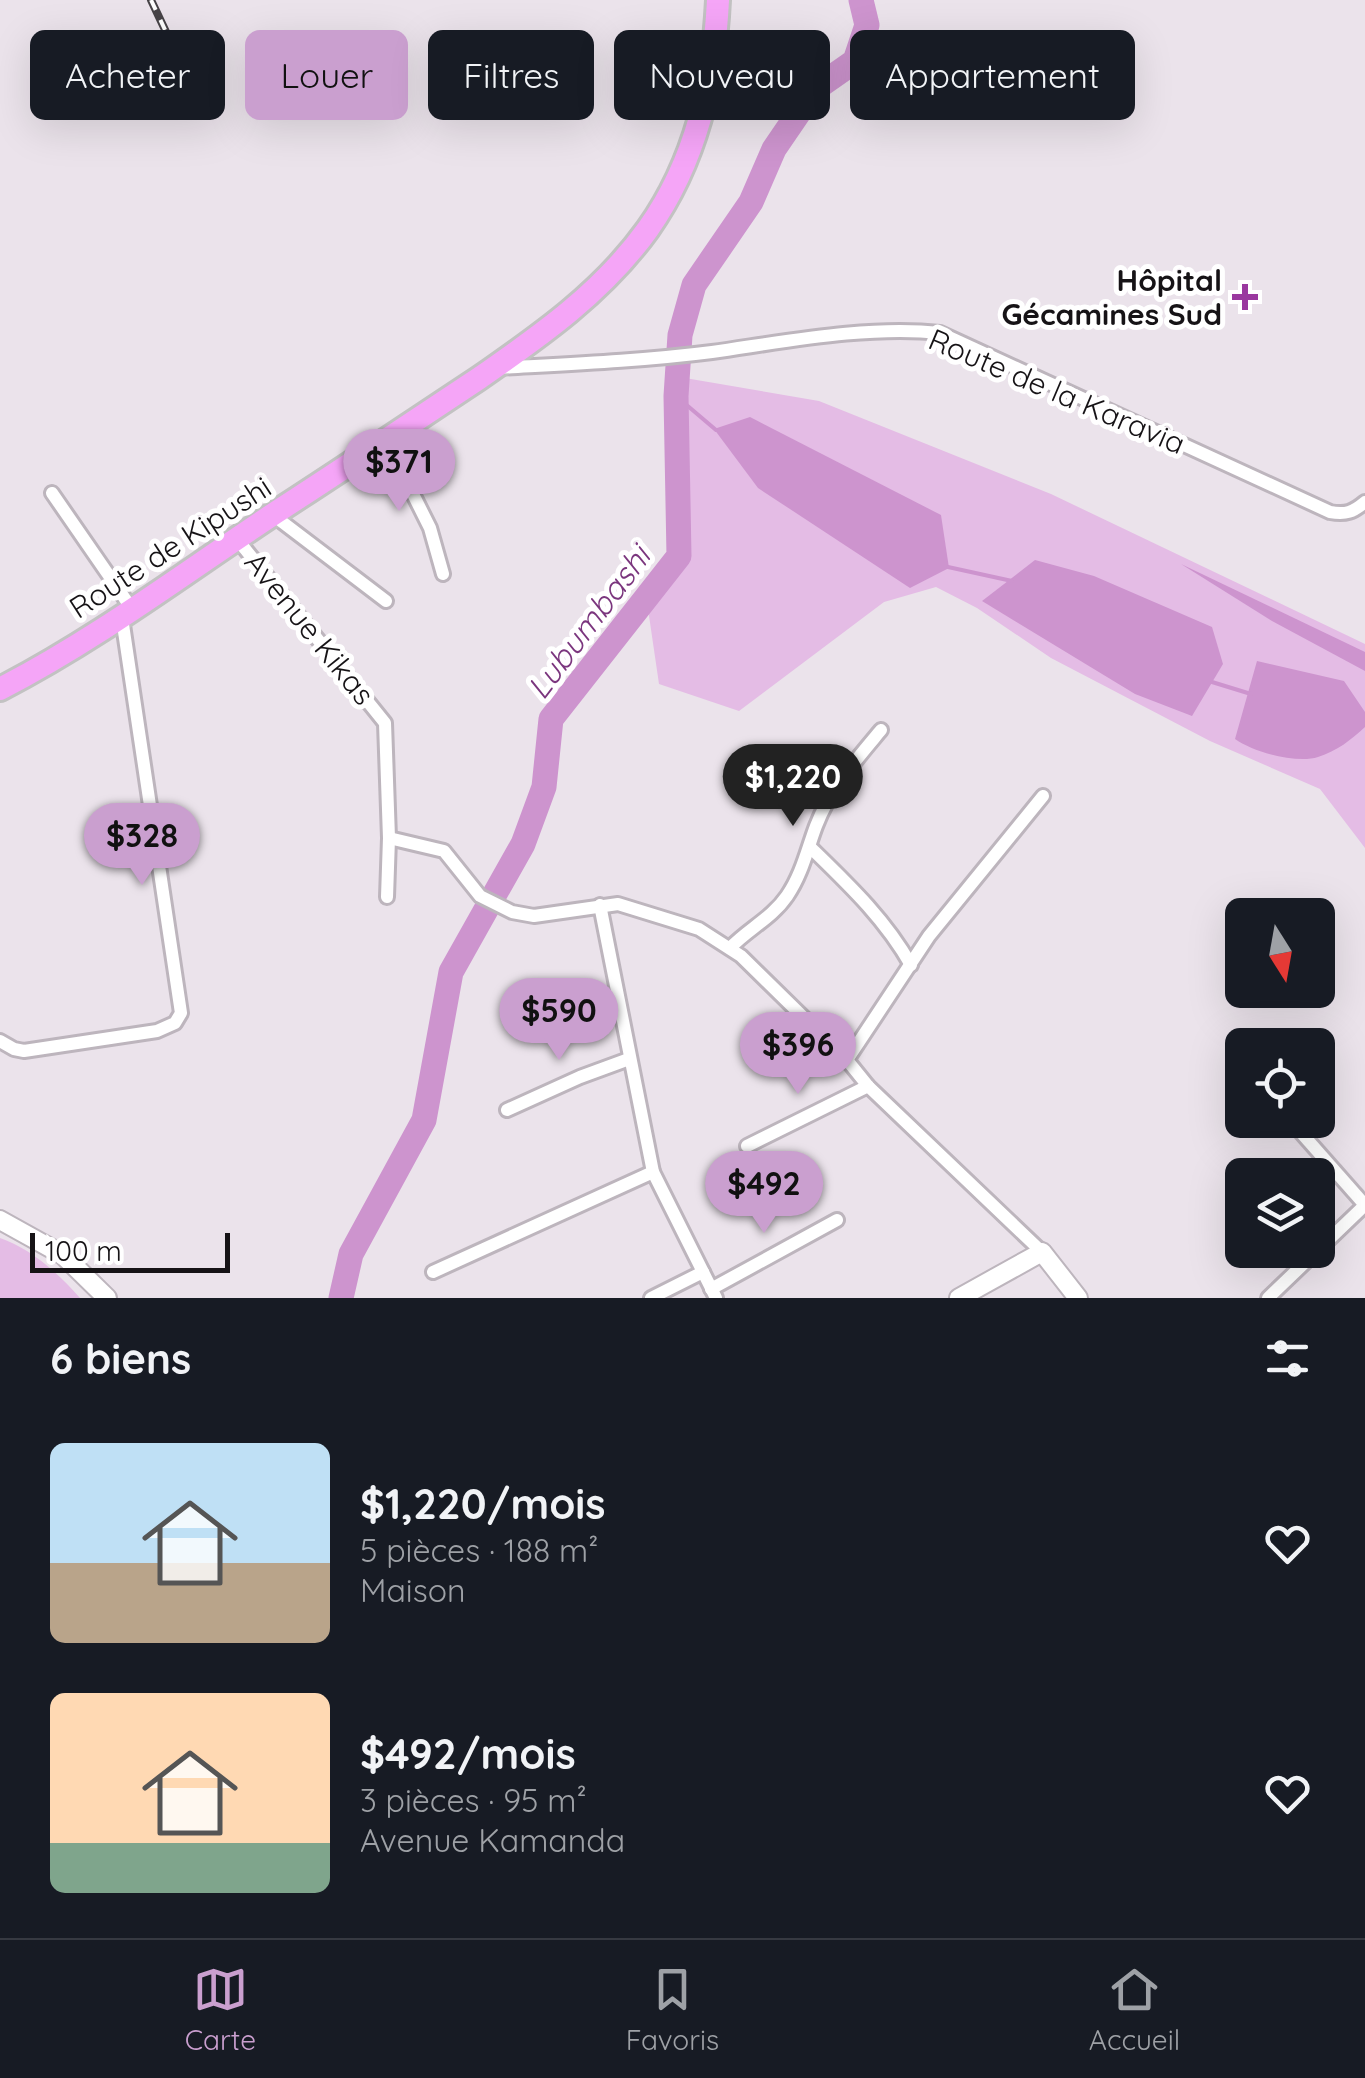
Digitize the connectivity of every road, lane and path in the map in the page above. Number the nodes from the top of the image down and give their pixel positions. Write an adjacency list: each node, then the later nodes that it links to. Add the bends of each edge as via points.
1 (718, 0): 2 (highway, Route de Kipushi, via 700,121 651,224 583,300)
2 (494, 368): 3 (highway, Route de Kipushi); 5 (street, Route de la Karavia, via 940,333 1330,512 1354,511)
3 (387, 442): 6 (highway, Route de Kipushi); 8 (street, via 430,528)
4 (52, 493): 10 (street)
5 (1365, 502)
6 (272, 515): 7 (highway, Route de Kipushi); 9 (street)
7 (237, 539): 10 (highway, Route de Kipushi); 14 (street, Avenue Kikas, via 382,717)
8 (443, 574)
9 (386, 601)
10 (127, 614): 11 (highway, Route de Kipushi); 20 (street, via 181,1013 157,1031 24,1050)
11 (0, 689)
12 (881, 730): 15 (street, via 844,773)
13 (1042, 796): 19 (street)
14 (389, 838): 16 (street, Avenue Kikas); 17 (street, via 444,852 480,896 505,910 534,916)
15 (811, 848): 18 (street, via 776,910); 19 (street, via 870,906)
16 (387, 897)
17 (600, 906): 18 (street, via 666,916); 21 (street)
18 (730, 948): 22 (street)
19 (911, 965): 22 (street)
20 (0, 1041)
21 (629, 1059): 24 (street); 27 (street)
22 (847, 1060): 23 (street)
23 (868, 1086): 26 (street); 31 (street)
24 (508, 1110)
25 (1306, 1138): 28 (street)
26 (747, 1146)
27 (653, 1172): 32 (street); 33 (street)
28 (1365, 1205): 39 (street)
29 (0, 1220): 35 (street, via 62,1255)
30 (838, 1220): 34 (street)
31 (1042, 1252): 37 (street); 38 (street)
32 (433, 1272)
33 (702, 1272): 34 (street); 36 (street)
34 (714, 1293)
35 (108, 1298)
36 (650, 1298)
37 (958, 1298)
38 (1078, 1298)
39 (1268, 1298)

